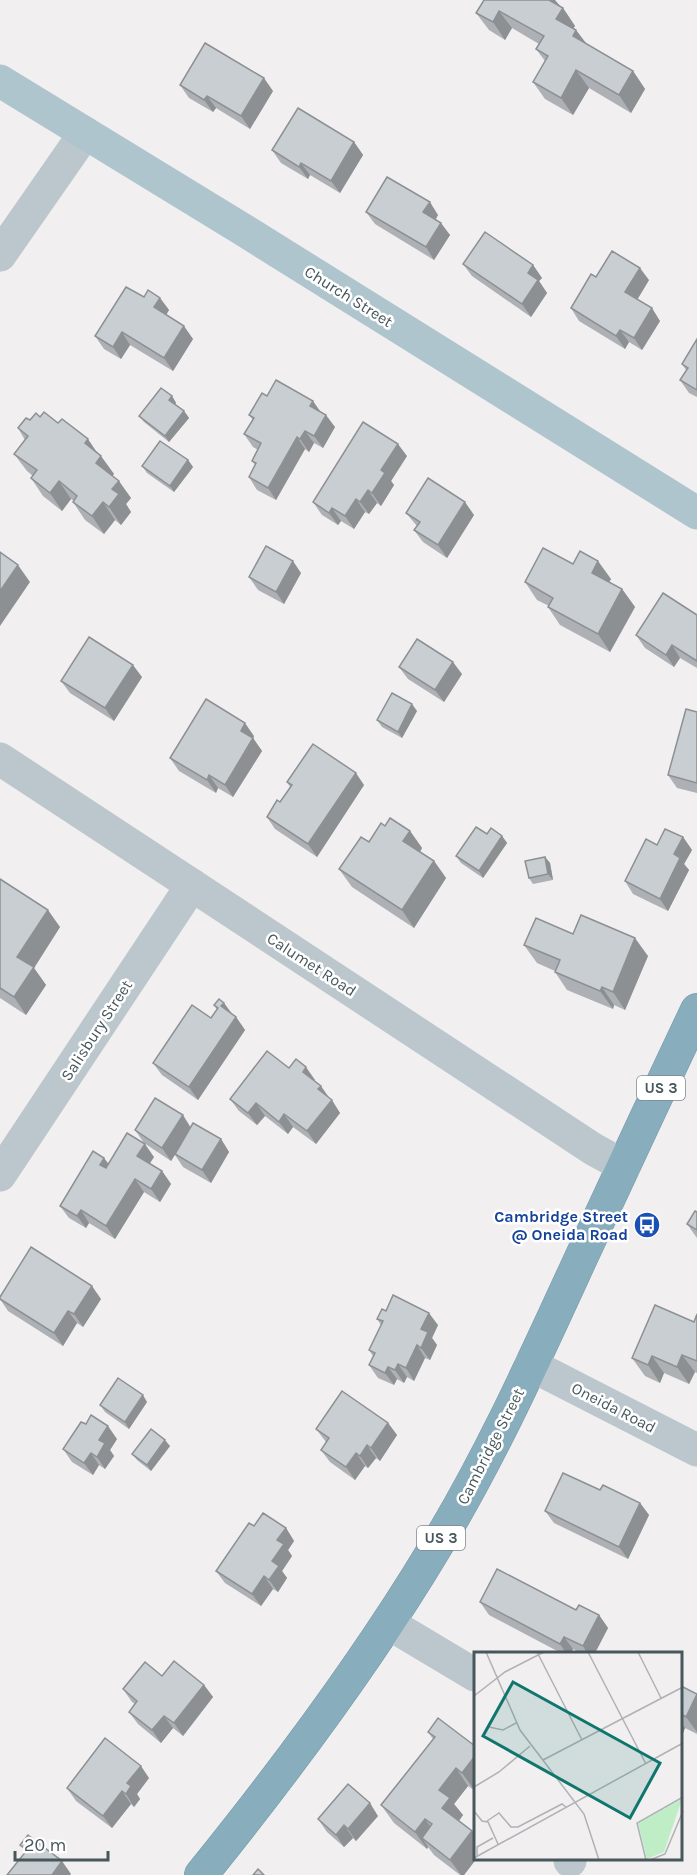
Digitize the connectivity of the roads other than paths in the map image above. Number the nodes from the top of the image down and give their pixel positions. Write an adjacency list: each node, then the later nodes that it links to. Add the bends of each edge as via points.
1 (0, 81): 2 (main road, Church Street)
2 (85, 133): 3 (street); 4 (main road, Church Street)
3 (0, 255)
4 (697, 513)
5 (0, 759): 6 (street, Calumet Road)
6 (192, 885): 8 (street, Calumet Road, via 592,1149); 9 (street, Salisbury Street)
7 (697, 1010): 8 (highway, Cambridge Street / US 3)
8 (624, 1166): 10 (highway, Cambridge Street / US 3)
9 (0, 1175)
10 (531, 1365): 11 (street, Oneida Road); 12 (highway, Cambridge Street / US 3, via 436,1547)
11 (697, 1450)
12 (388, 1623): 13 (street); 14 (highway, Cambridge Street / US 3, via 314,1730)
13 (474, 1674)
14 (201, 1875)

